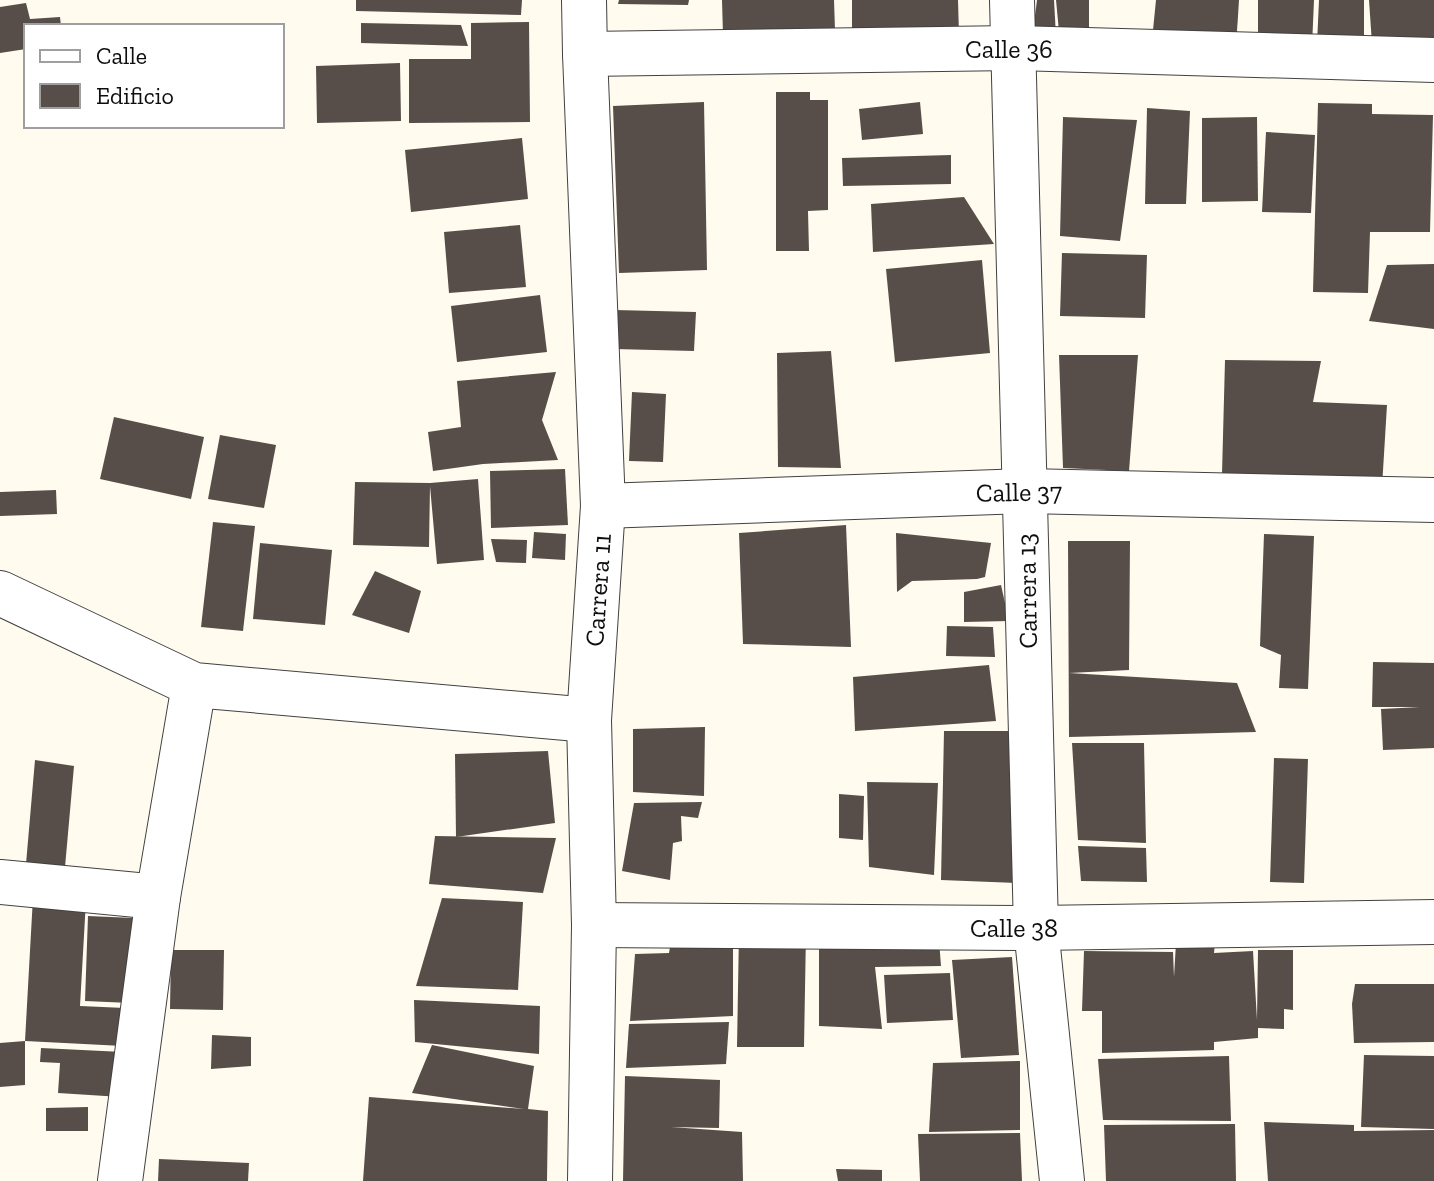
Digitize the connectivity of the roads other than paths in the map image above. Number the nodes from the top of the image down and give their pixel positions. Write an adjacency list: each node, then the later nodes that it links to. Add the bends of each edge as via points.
1 (584, 0): 4 (street, Carrera 11)
2 (1012, 0): 3 (street, Carrera 13)
3 (1013, 48): 4 (street, Calle 36); 5 (street, Calle 36); 6 (street, Carrera 13)
4 (585, 54): 8 (street, Carrera 11)
5 (1434, 60)
6 (1025, 491): 7 (street, Calle 37); 8 (street, Calle 37); 16 (street, Carrera 13)
7 (1434, 500)
8 (603, 506): 11 (street, Carrera 11)
9 (0, 593): 10 (street)
10 (194, 685): 11 (street); 13 (street)
11 (589, 720): 15 (street, Carrera 11)
12 (0, 882): 13 (street)
13 (158, 897): 17 (street)
14 (1434, 922): 16 (street, Calle 38)
15 (594, 925): 16 (street, Calle 38); 18 (street, Carrera 11)
16 (1036, 928): 19 (street, Carrera 13)
17 (120, 1181)
18 (590, 1181)
19 (1062, 1181)

